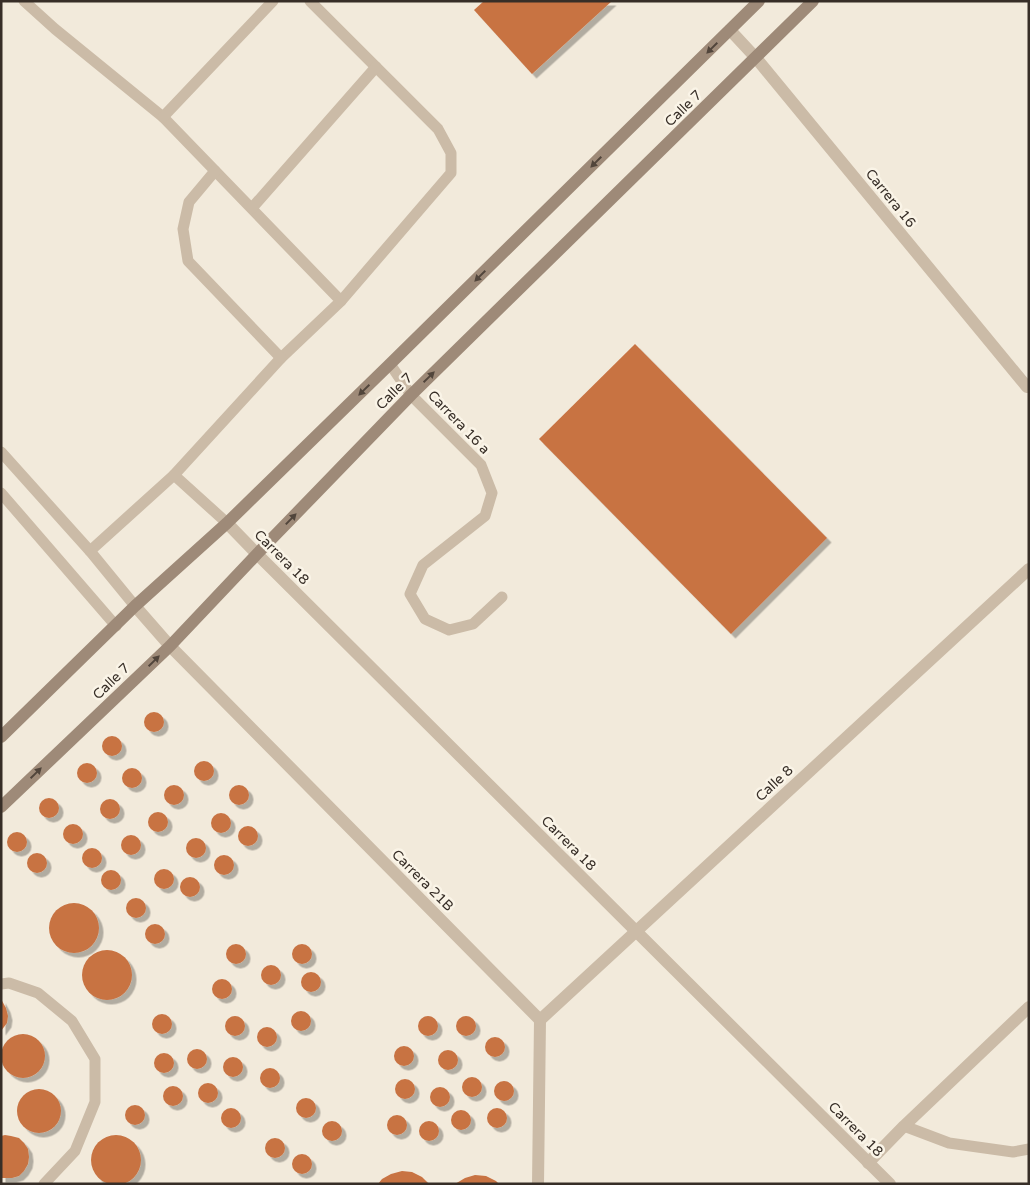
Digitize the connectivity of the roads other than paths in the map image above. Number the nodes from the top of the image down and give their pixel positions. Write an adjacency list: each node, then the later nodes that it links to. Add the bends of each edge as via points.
1 (24, 1): 9 (lane)
2 (273, 1): 9 (lane)
3 (310, 1): 8 (lane)
4 (759, 1): 6 (main road, Calle 7)
5 (812, 1): 7 (main road, Calle 7)
6 (730, 30): 7 (street, Carrera 16); 14 (main road, Calle 7, one-way to 14)
7 (756, 58): 15 (street, Carrera 16); 16 (main road, Calle 7, one-way to 7)
8 (376, 67): 11 (lane); 12 (lane, via 438,129 451,153 451,173)
9 (163, 117): 10 (lane)
10 (215, 171): 11 (lane); 13 (lane, via 189,202 183,229 188,261)
11 (252, 208): 12 (lane)
12 (341, 301): 13 (lane)
13 (280, 358): 18 (lane)
14 (390, 364): 16 (lane, Carrera 16 a); 20 (main road, Calle 7, one-way to 20)
15 (1027, 387)
16 (411, 394): 22 (main road, Calle 7, one-way to 16); 24 (lane, Carrera 16 a, via 481,466 492,493 485,516 423,565 410,594 425,619 449,630 473,624)
17 (1, 452): 21 (lane)
18 (174, 475): 20 (lane); 21 (lane)
19 (1, 493): 26 (lane)
20 (228, 523): 22 (street, Carrera 18); 25 (main road, Calle 7)
21 (90, 551): 25 (lane)
22 (256, 554): 27 (main road, Calle 7); 30 (street, Carrera 18)
23 (1029, 569): 30 (street, Calle 8)
24 (502, 597)
25 (136, 606): 26 (main road, Calle 7); 27 (street, Carrera 21B)
26 (116, 626): 28 (main road, Calle 7)
27 (170, 646): 29 (main road, Calle 7, one-way to 27); 33 (street, Carrera 21B)
28 (1, 738)
29 (1, 807)
30 (636, 931): 33 (street, Calle 8); 36 (street, Carrera 18)
31 (1, 984): 37 (lane, via 9,983 38,993 72,1021 95,1060 95,1102 74,1150)
32 (1029, 1007): 34 (street)
33 (540, 1020): 38 (street)
34 (904, 1126): 35 (lane, via 949,1142 1013,1152); 36 (street)
35 (1029, 1149)
36 (868, 1163): 39 (street, Carrera 18)
37 (44, 1184)
38 (538, 1184)
39 (890, 1184)

